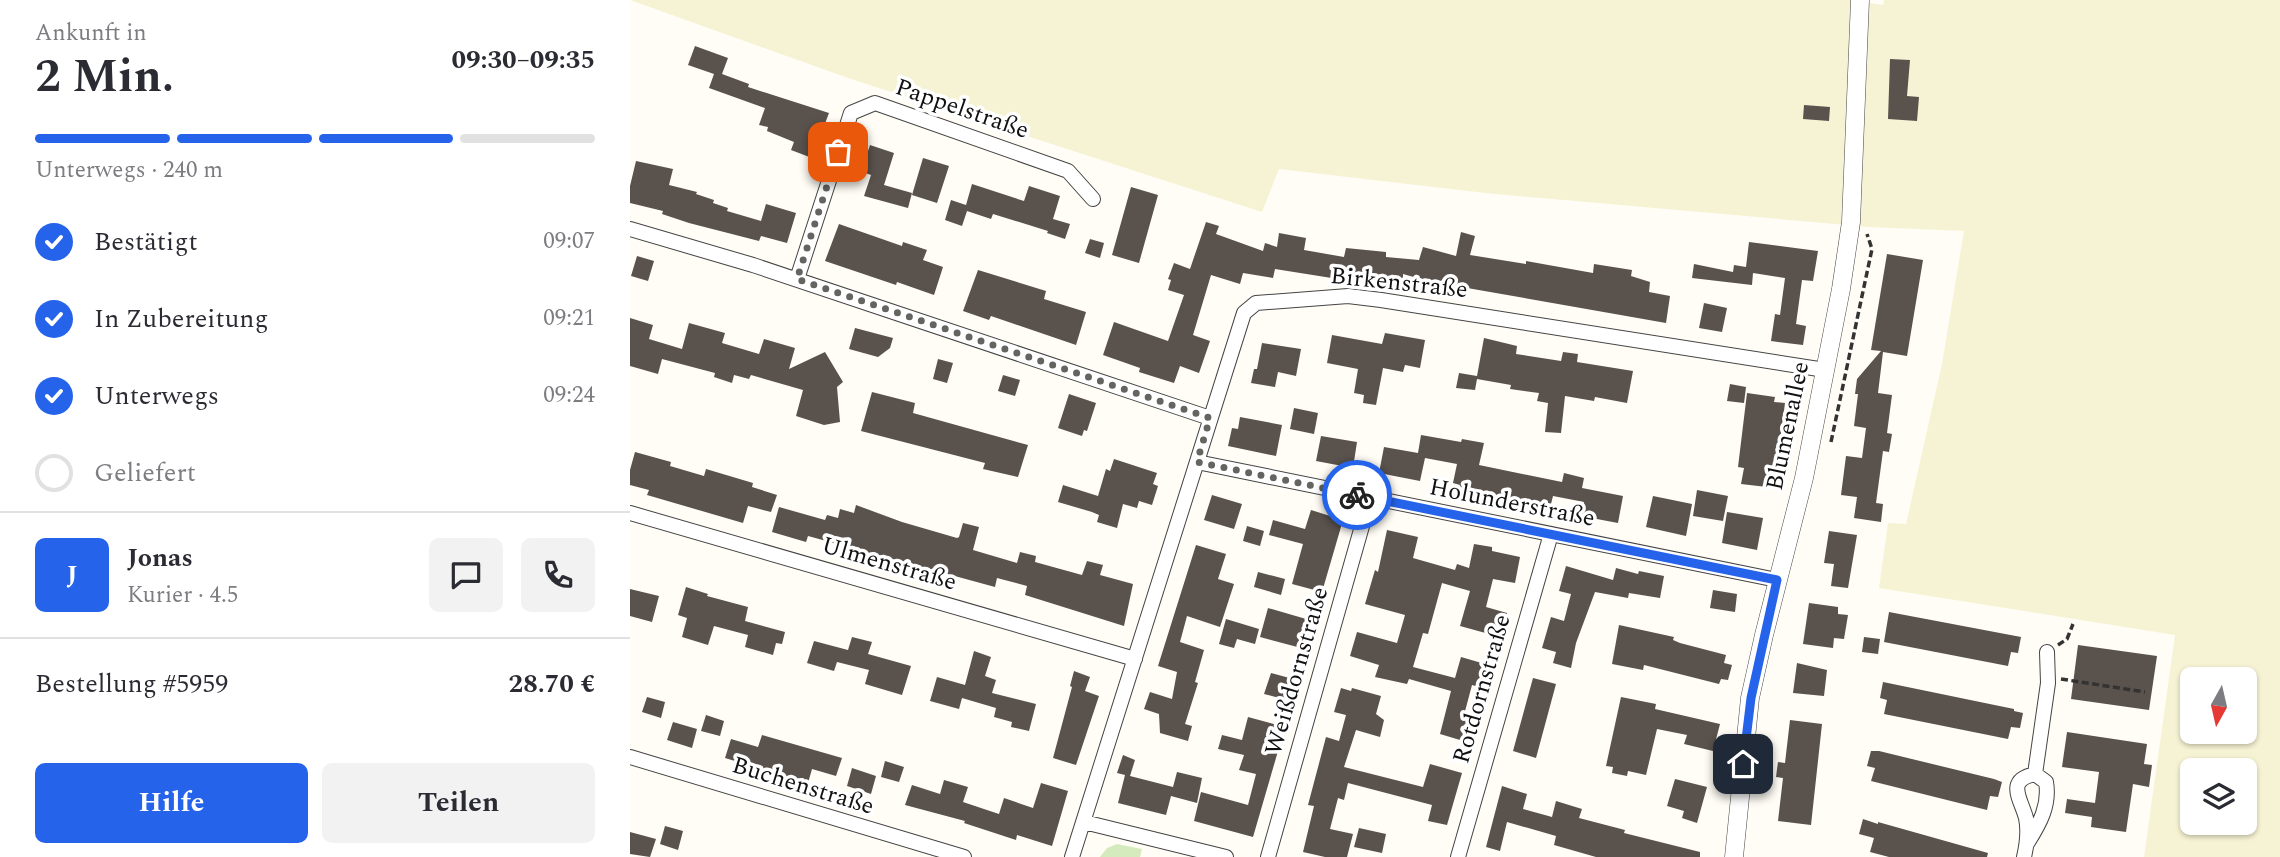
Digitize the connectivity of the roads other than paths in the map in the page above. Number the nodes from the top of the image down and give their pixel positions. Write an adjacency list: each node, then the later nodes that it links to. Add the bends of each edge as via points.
1 (1860, 0): 5 (street, Blumenallee, via 1852,222)
2 (1093, 199): 4 (street, Pappelstraße, via 1068,171 875,103 851,113)
3 (630, 229): 4 (street)
4 (797, 279): 6 (street)
5 (1825, 370): 6 (street, Birkenstraße, via 1381,300 1311,298 1256,303 1244,313); 11 (street, Blumenallee, via 1804,478)
6 (1210, 418): 7 (street, Birkenstraße)
7 (1197, 462): 8 (street, Holunderstraße); 13 (street, Birkenstraße)
8 (1370, 498): 10 (street, Holunderstraße); 21 (street, Weißdornstraße)
9 (630, 513): 13 (street, Ulmenstraße)
10 (1551, 534): 11 (street, Holunderstraße); 22 (street, Rotdornstraße)
11 (1777, 580): 23 (street, Blumenallee, via 1751,698)
12 (2047, 652): 15 (street)
13 (1135, 659): 16 (street, Birkenstraße)
14 (630, 757): 18 (street, Buchenstraße)
15 (2035, 774): 17 (street, via 2046,782 2048,796); 17 (street, via 2018,786 2017,795)
16 (1084, 822): 19 (street, Birkenstraße); 20 (street)
17 (2028, 842): 24 (street)
18 (964, 857)
19 (1072, 857)
20 (1226, 857)
21 (1268, 857)
22 (1458, 857)
23 (1734, 857)
24 (2024, 857)

